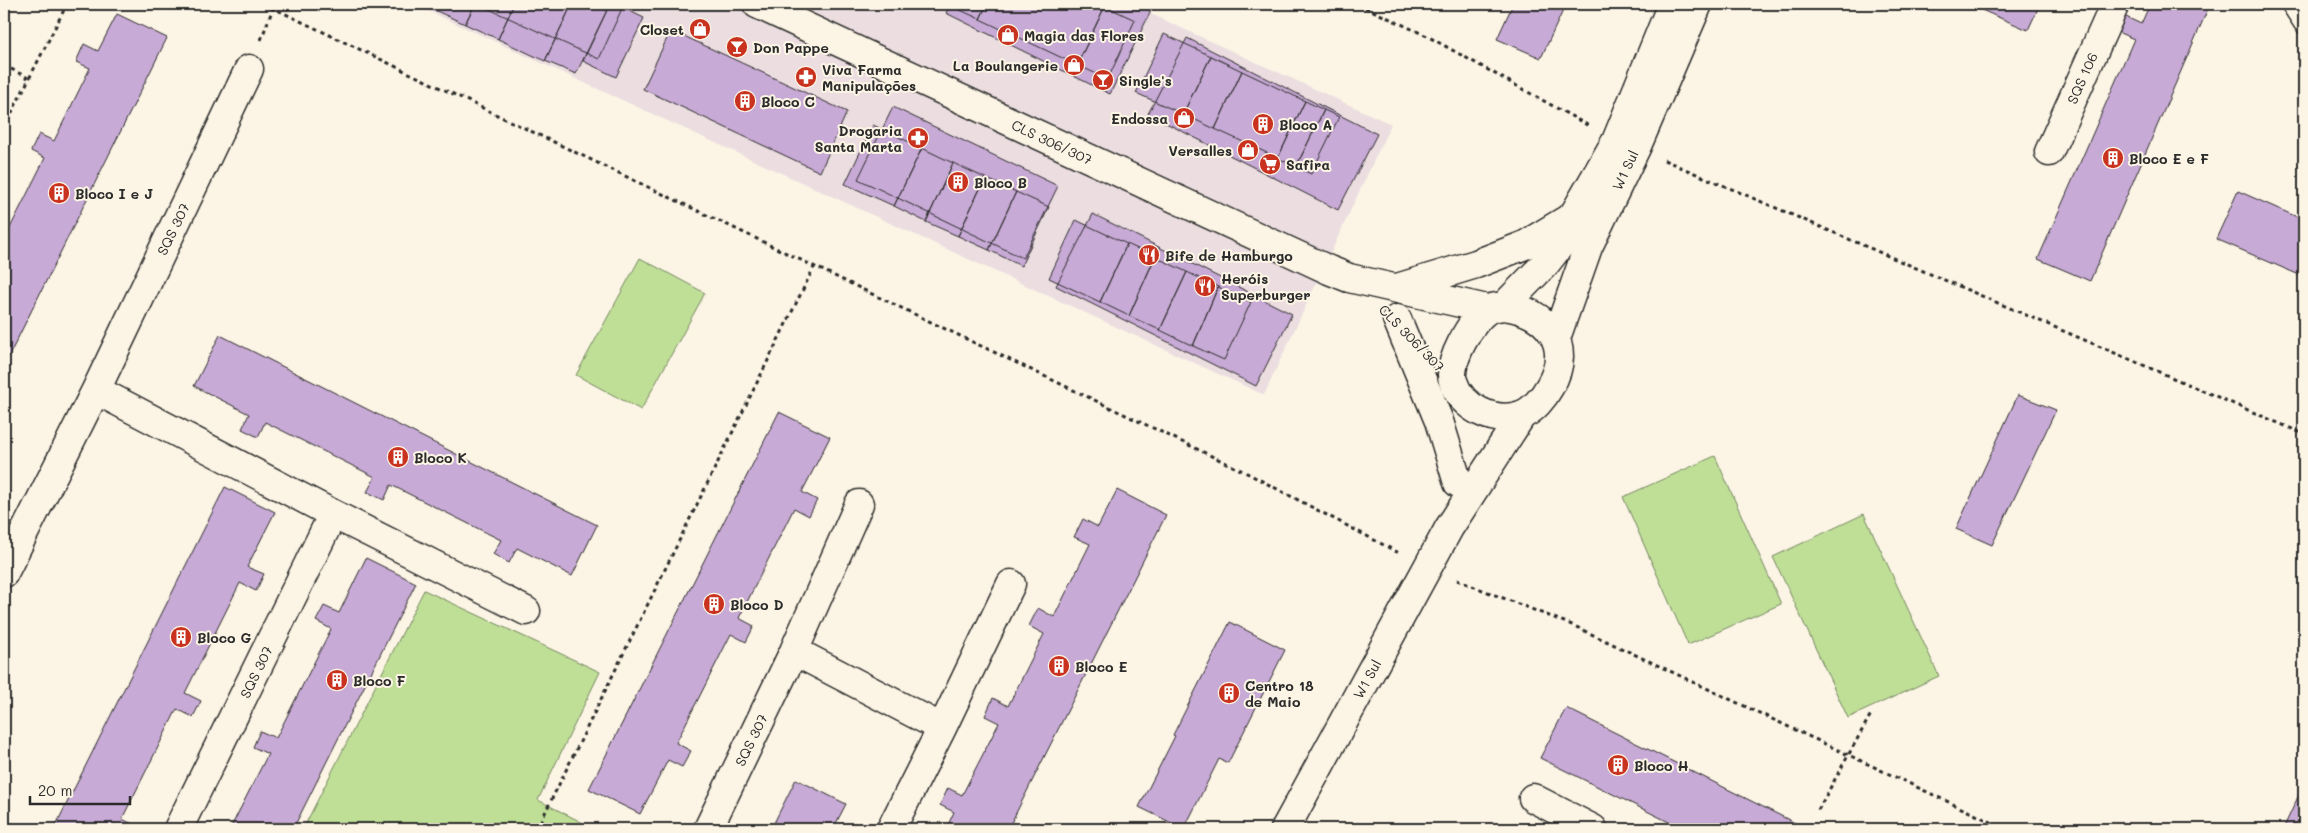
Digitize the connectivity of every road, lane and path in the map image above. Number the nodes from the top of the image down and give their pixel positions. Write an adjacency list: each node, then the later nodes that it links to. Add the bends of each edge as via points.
1 (67, 4): 13 (path)
2 (263, 4): 9 (path)
3 (757, 4): 19 (street, CLS 306/307)
4 (1358, 4): 15 (path, via 1427,36)
5 (1672, 4): 15 (street, W1 Sul)
6 (1698, 4): 15 (street, W1 Sul)
7 (2115, 4): 16 (street, SQS 106)
8 (2291, 4): 10 (lane)
9 (273, 6): 12 (path); 18 (path)
10 (2304, 24)
11 (4, 65): 13 (path)
12 (250, 69): 25 (street, SQS 307)
13 (28, 78): 14 (path)
14 (4, 128)
15 (1626, 145): 17 (street, W1 Sul); 23 (street, W1 Sul); 27 (path)
16 (2049, 152)
17 (1573, 216): 20 (street, via 1526,245); 21 (street, W1 Sul, via 1564,240 1546,263)
18 (814, 267): 32 (path, via 1243,471); 43 (path)
19 (1349, 278): 20 (street, CLS 306/307); 22 (street, CLS 306/307)
20 (1396, 289): 21 (street, CLS 306/307)
21 (1495, 308): 23 (street, via 1521,308 1550,328); 24 (street, via 1466,334 1458,351)
22 (1397, 319): 24 (street, CLS 306/307); 28 (street, via 1439,421)
23 (1556, 338): 26 (street, via 1556,376 1536,404)
24 (1456, 387): 26 (street, via 1472,407 1487,415 1504,418); 28 (street, W1 Sul)
25 (96, 390): 30 (street); 33 (street, SQS 307)
26 (1522, 415): 31 (street, W1 Sul)
27 (2304, 434)
28 (1458, 483): 31 (street, W1 Sul)
29 (859, 504): 36 (street, SQS 307)
30 (333, 514): 35 (street); 42 (street, SQS 307)
31 (1449, 528): 32 (street, W1 Sul)
32 (1428, 568): 39 (path, via 1572,625); 46 (street, W1 Sul)
33 (4, 573)
34 (1011, 584): 38 (street)
35 (526, 611)
36 (794, 651): 38 (street); 44 (street, SQS 307)
37 (1871, 714): 39 (path)
38 (942, 728): 45 (street)
39 (1848, 755): 41 (path); 48 (path)
40 (1533, 798): 47 (street)
41 (1818, 810)
42 (178, 829)
43 (537, 829)
44 (708, 829)
45 (891, 829)
46 (1285, 829)
47 (1593, 829)
48 (2006, 829)

